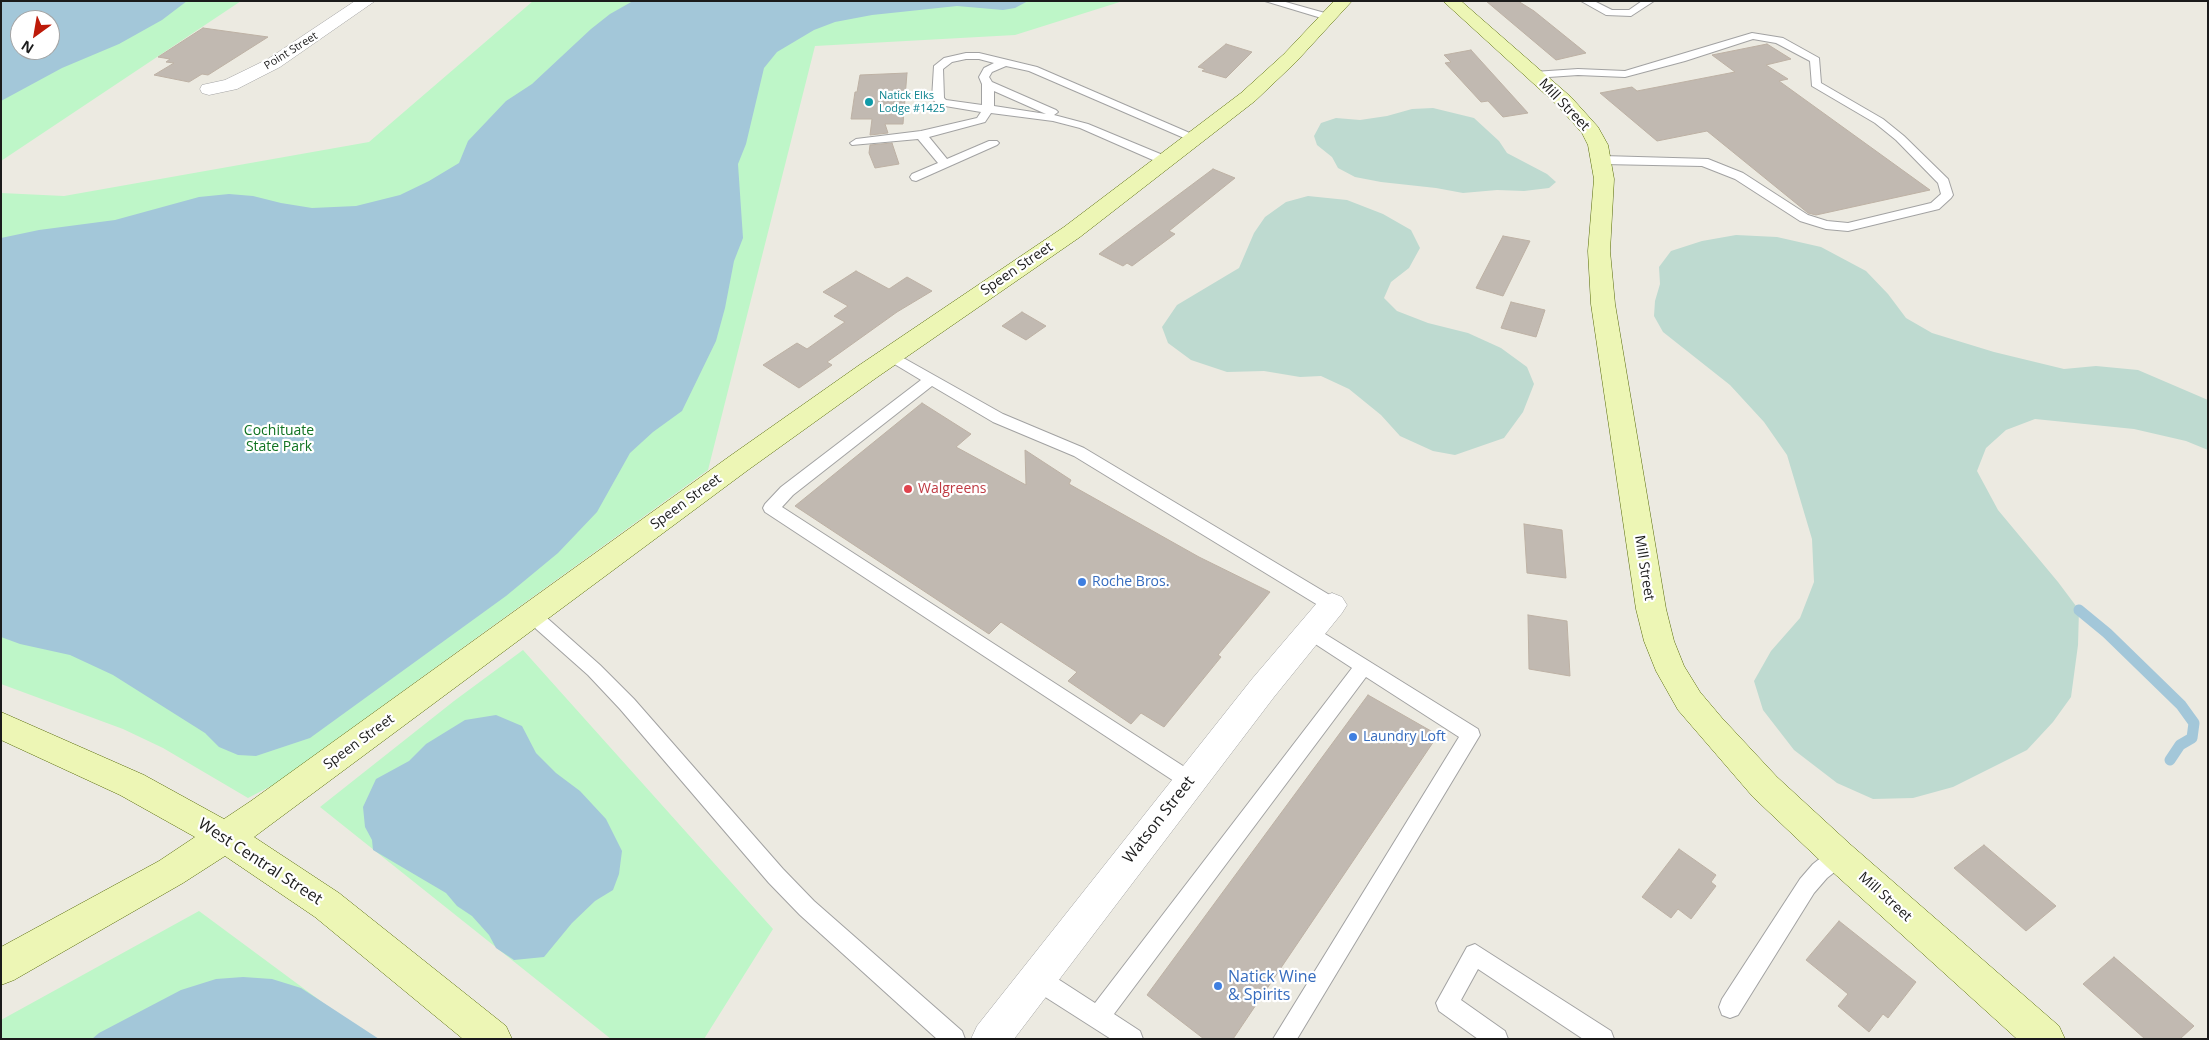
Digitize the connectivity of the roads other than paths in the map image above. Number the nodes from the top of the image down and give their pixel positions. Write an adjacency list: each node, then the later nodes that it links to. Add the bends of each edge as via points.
1 (367, 1): 12 (street, Point Street, via 274,63 230,85)
2 (1270, 1): 7 (lane)
3 (1344, 1): 8 (street, Speen Street)
4 (1451, 1): 10 (street, Mill Street)
5 (1586, 1): 6 (lane, via 1610,13 1631,13)
6 (1649, 1)
7 (1287, 3): 8 (lane)
8 (1328, 17): 16 (street, Speen Street, via 1270,77)
9 (1005, 62): 11 (lane, via 988,70 984,77); 13 (lane, via 966,56 948,60 938,68 938,99 943,103); 16 (lane, via 1033,69)
10 (1534, 75): 19 (street, Mill Street, via 1591,131); 19 (lane, via 1578,72 1625,74 1752,36 1779,40 1815,60 1816,84 1879,121 1900,138 1944,182 1947,195 1935,206 1848,227 1826,225 1804,218 1739,176 1704,162)
11 (988, 84): 13 (lane); 14 (lane)
12 (209, 89)
13 (988, 109): 14 (lane); 15 (lane, via 981,120)
14 (1084, 126): 20 (lane)
15 (921, 134): 17 (lane); 21 (lane)
16 (1195, 139): 20 (street, Speen Street)
17 (856, 143)
18 (992, 143): 21 (lane)
19 (1602, 160): 33 (street, Mill Street, via 1604,179 1599,252 1603,304 1645,578 1659,641 1689,700 1711,728 1764,787)
20 (1166, 161): 23 (street, Speen Street, via 1072,232)
21 (945, 164): 22 (lane)
22 (916, 177)
23 (891, 356): 24 (lane); 26 (street, Speen Street, via 739,462)
24 (931, 380): 25 (lane, via 998,418 1079,452); 31 (lane, via 787,491 771,508)
25 (1332, 605): 27 (street, Watson Street)
26 (532, 615): 29 (lane, via 581,657); 32 (street, Speen Street)
27 (1309, 631): 28 (lane); 31 (street, Watson Street)
28 (1364, 666): 37 (lane); 42 (lane, via 1471,735)
29 (627, 704): 39 (lane, via 801,902)
30 (1, 726): 32 (street, West Central Street, via 132,785)
31 (1190, 781): 35 (street, Watson Street)
32 (226, 837): 34 (street, Speen Street, via 130,897); 38 (street, West Central Street, via 327,905)
33 (1839, 856): 36 (lane, via 1807,886); 45 (street, Mill Street)
34 (1, 967)
35 (1036, 978): 37 (lane); 40 (street, Watson Street)
36 (1730, 1006)
37 (1098, 1018): 41 (lane)
38 (493, 1039)
39 (954, 1039)
40 (990, 1039)
41 (1132, 1039)
42 (1284, 1039)
43 (1497, 1039): 44 (lane, via 1447,1003 1475,954)
44 (1603, 1039)
45 (2046, 1039)

